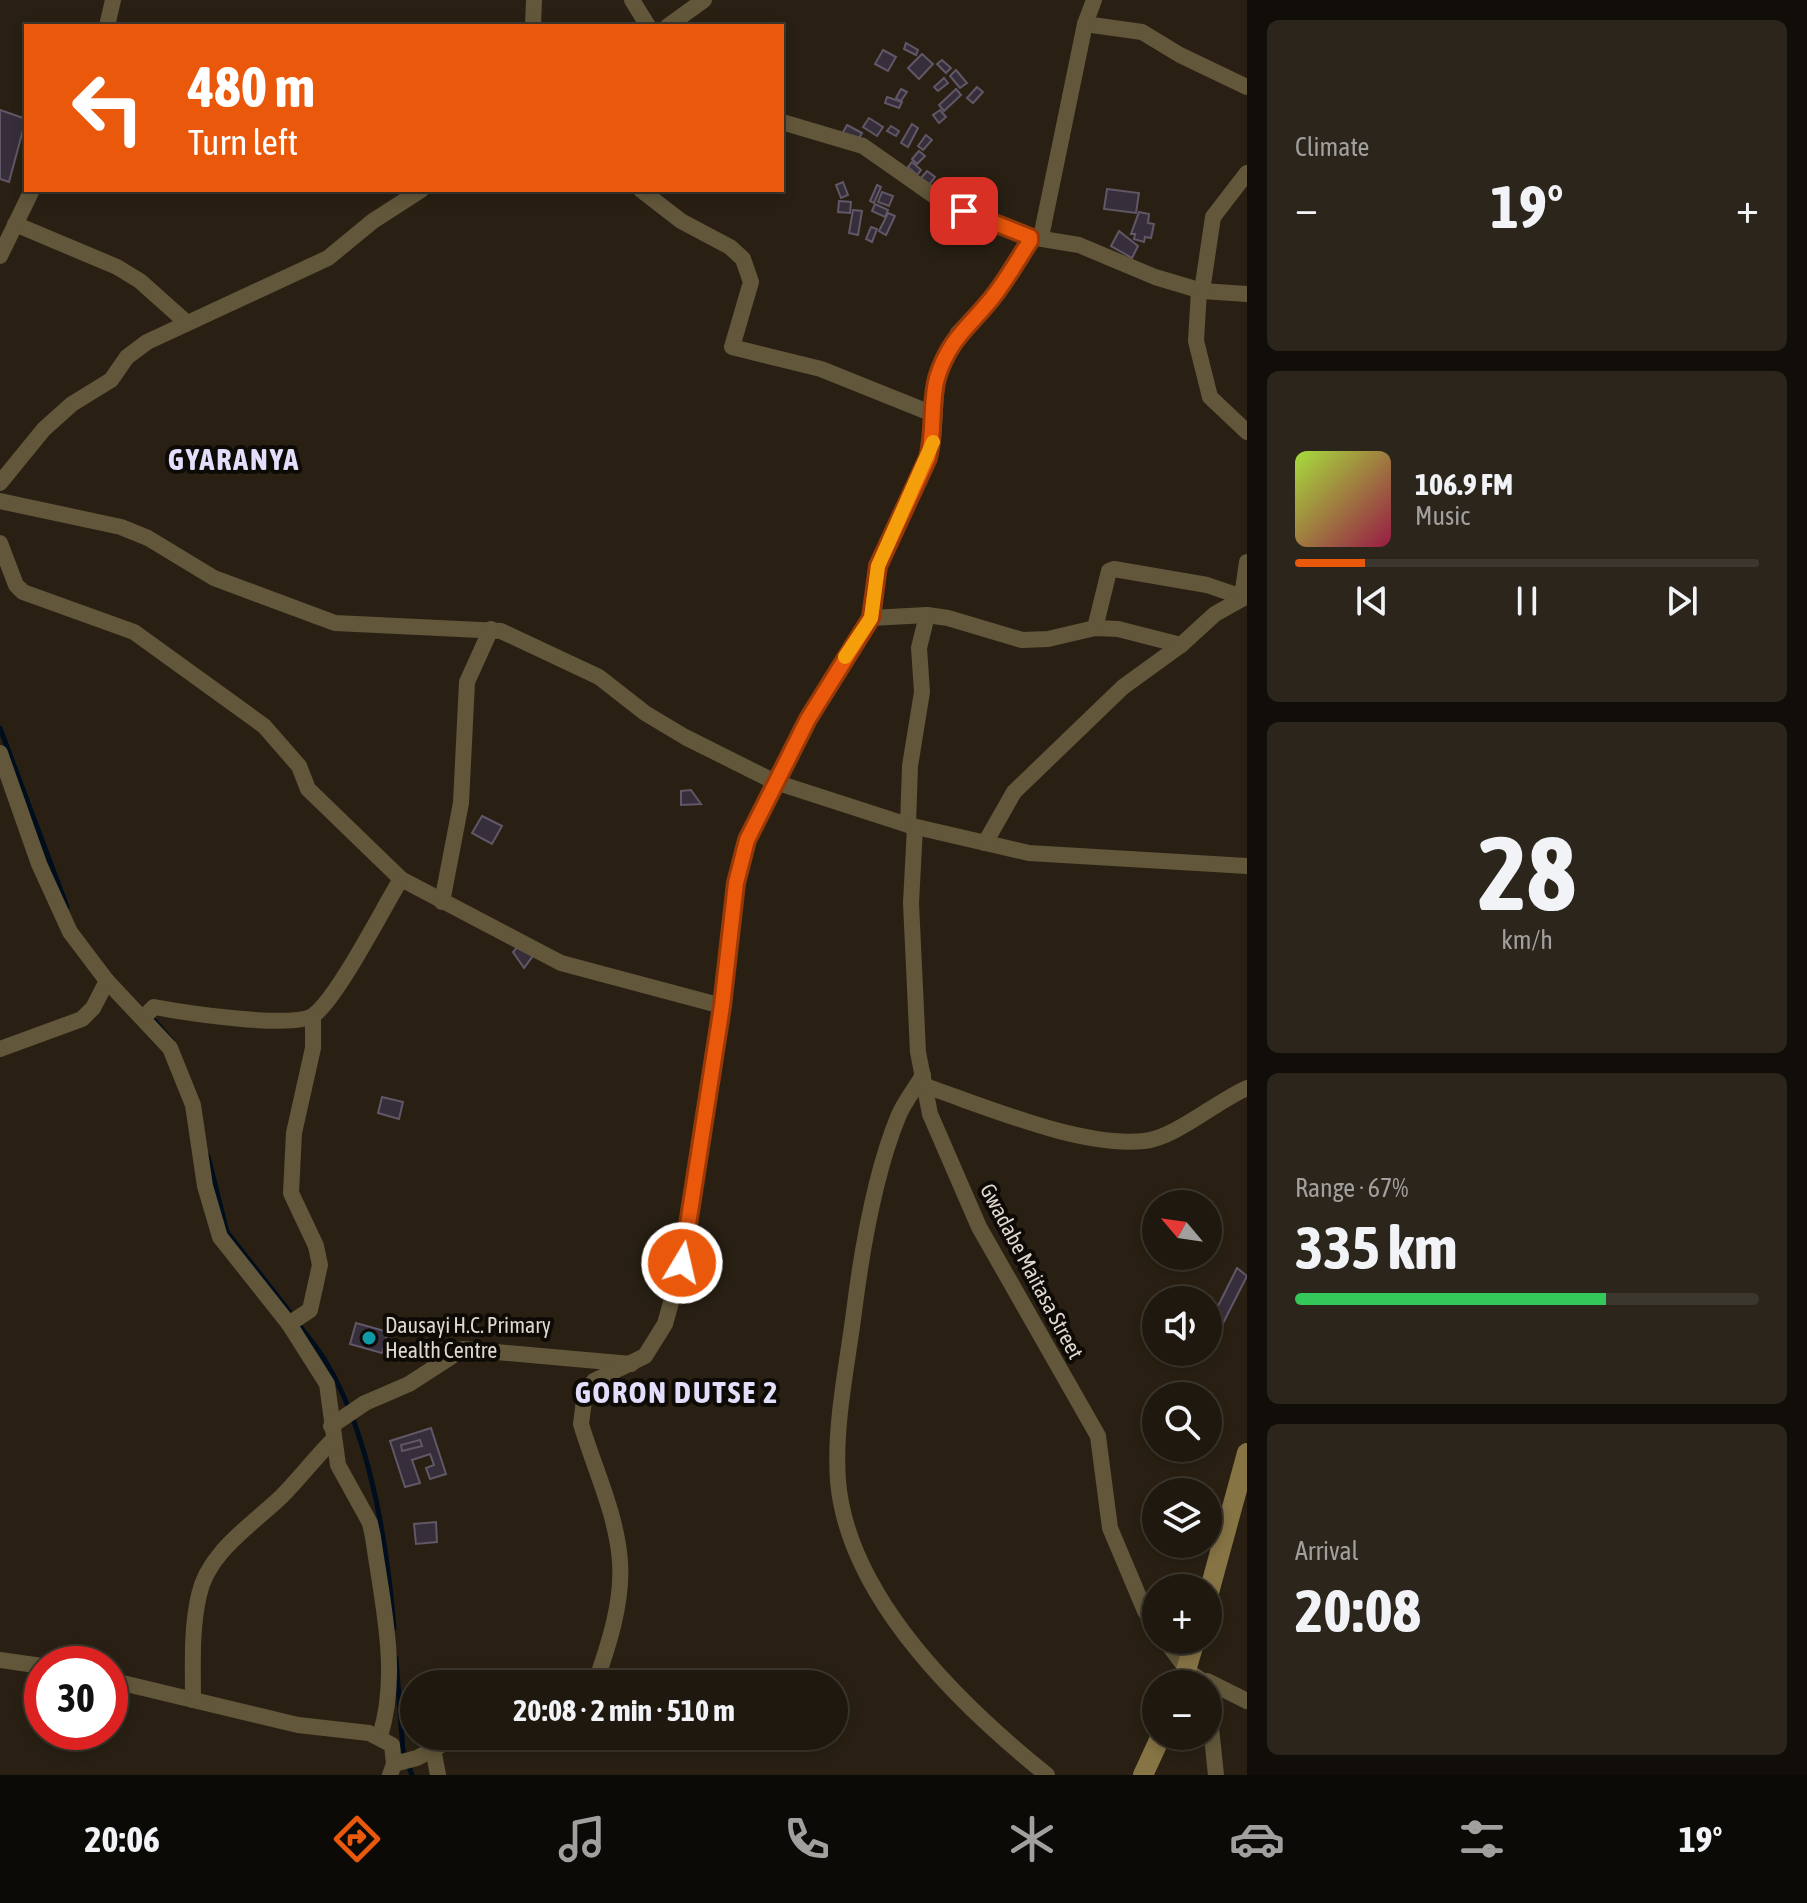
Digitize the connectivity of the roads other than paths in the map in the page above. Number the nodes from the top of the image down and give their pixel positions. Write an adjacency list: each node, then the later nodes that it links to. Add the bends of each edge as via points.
1 (113, 0): 6 (street)
2 (534, 0): 7 (street)
3 (632, 0): 8 (street)
4 (704, 0): 9 (street)
5 (1094, 0): 10 (street)
6 (107, 24)
7 (533, 24)
8 (647, 24)
9 (671, 24)
10 (1085, 24): 11 (street, via 1142,32); 18 (street)
11 (1247, 87)
12 (784, 123): 18 (street, via 863,146 940,200 988,223)
13 (1247, 173): 20 (street, via 1213,217)
14 (31, 192): 17 (street)
15 (418, 192): 22 (street, via 328,258)
16 (644, 192): 23 (street, via 743,259 751,282 732,347 821,369)
17 (15, 224): 19 (street); 22 (street, via 117,267)
18 (1035, 237): 20 (street, via 1079,245); 23 (street, via 998,291 958,333 937,380)
19 (0, 256)
20 (1200, 290): 21 (street); 24 (street, via 1196,341 1210,397)
21 (1247, 294)
22 (187, 323): 25 (street, via 147,342 127,357 111,380 72,404)
23 (933, 414): 31 (street, via 928,458 878,566)
24 (1247, 432)
25 (0, 483)
26 (0, 501): 33 (street, via 121,527 214,578 335,623)
27 (0, 543): 40 (street, via 23,592 134,632 264,726 299,766 308,789)
28 (1247, 562): 29 (street)
29 (1245, 596): 32 (street, via 1114,569 1109,571); 34 (street)
30 (927, 615): 31 (street); 32 (street, via 1022,640); 37 (street, Gwadabe Maitasa Street, via 919,648 922,692 910,766)
31 (871, 618): 36 (street)
32 (1095, 628): 34 (street)
33 (491, 629): 36 (street, via 599,677 685,737); 41 (street, via 467,682 461,803)
34 (1181, 645): 38 (street, via 1123,687 1014,792)
35 (0, 753): 42 (street, via 54,900 70,932)
36 (775, 782): 37 (street); 43 (street, via 747,840 736,883)
37 (912, 826): 38 (street); 47 (street, Gwadabe Maitasa Street, via 918,1052)
38 (985, 843): 39 (street, via 1076,858)
39 (1247, 866)
40 (401, 879): 41 (street); 45 (street)
41 (442, 902): 43 (street, via 561,963)
42 (107, 981): 44 (street); 46 (street, via 82,1019)
43 (722, 1006): 50 (street, via 682,1263 665,1324 645,1356)
44 (149, 1012): 45 (street, via 269,1021); 49 (street, via 189,1094 220,1237)
45 (313, 1016): 49 (street, via 313,1048 294,1133 291,1193 320,1265 310,1310)
46 (0, 1049)
47 (924, 1080): 48 (street, via 1064,1130 1144,1141); 54 (street, Gwadabe Maitasa Street, via 930,1114 979,1227 1098,1436 1110,1528); 69 (street, via 899,1116 858,1281 838,1439 844,1512 866,1574 928,1664 992,1731)
48 (1247, 1088)
49 (289, 1324): 51 (street, via 327,1384)
50 (631, 1364): 51 (street, via 463,1349 409,1384 365,1403); 57 (street, via 594,1381 580,1408 620,1562 620,1593)
51 (332, 1434): 60 (street, via 282,1496 208,1571 198,1604); 62 (street, via 338,1465 373,1537 389,1664 388,1711)
52 (1247, 1453): 53 (street)
53 (1214, 1574)
54 (1142, 1604)
55 (0, 1660): 56 (street)
56 (24, 1663)
57 (599, 1670)
58 (128, 1684): 60 (street)
59 (1222, 1690): 61 (street)
60 (193, 1700): 62 (street, via 298,1725)
61 (1247, 1701)
62 (380, 1736): 67 (street, via 392,1745)
63 (430, 1750): 67 (street)
64 (433, 1750): 68 (street)
65 (1155, 1750): 70 (street)
66 (1213, 1750): 71 (street)
67 (392, 1769)
68 (438, 1775)
69 (1047, 1775)
70 (1143, 1775)
71 (1216, 1775)

